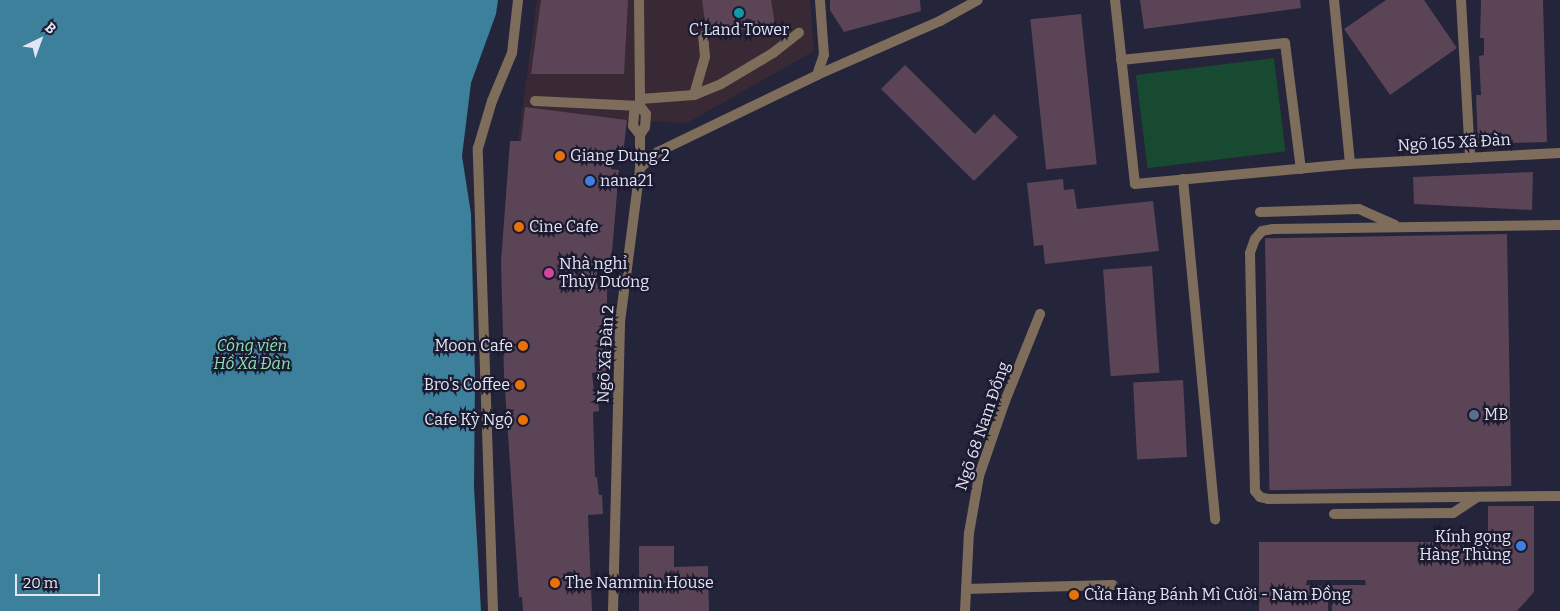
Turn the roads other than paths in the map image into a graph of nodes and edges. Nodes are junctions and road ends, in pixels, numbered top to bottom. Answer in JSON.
{"nodes":[{"id":1,"x":518,"y":0,"type":"edge"},
{"id":2,"x":639,"y":0,"type":"edge"},
{"id":3,"x":820,"y":0,"type":"edge"},
{"id":4,"x":978,"y":0,"type":"edge"},
{"id":5,"x":1115,"y":0,"type":"edge"},
{"id":6,"x":1334,"y":0,"type":"edge"},
{"id":7,"x":1462,"y":0,"type":"edge"},
{"id":8,"x":799,"y":33,"type":"dead end"},
{"id":9,"x":703,"y":36,"type":"dead end"},
{"id":10,"x":1121,"y":60,"type":"junction"},
{"id":11,"x":817,"y":75,"type":"junction"},
{"id":12,"x":694,"y":95,"type":"junction"},
{"id":13,"x":535,"y":101,"type":"dead end"},
{"id":14,"x":640,"y":102,"type":"junction"},
{"id":15,"x":1560,"y":153,"type":"edge"},
{"id":16,"x":1470,"y":158,"type":"junction"},
{"id":17,"x":1350,"y":164,"type":"junction"},
{"id":18,"x":640,"y":168,"type":"junction"},
{"id":19,"x":1301,"y":169,"type":"junction"},
{"id":20,"x":1183,"y":180,"type":"junction"},
{"id":21,"x":1260,"y":212,"type":"dead end"},
{"id":22,"x":1560,"y":225,"type":"edge"},
{"id":23,"x":1400,"y":227,"type":"junction"},
{"id":24,"x":1040,"y":314,"type":"dead end"},
{"id":25,"x":1560,"y":496,"type":"edge"},
{"id":26,"x":1478,"y":497,"type":"junction"},
{"id":27,"x":1334,"y":514,"type":"dead end"},
{"id":28,"x":1215,"y":519,"type":"dead end"},
{"id":29,"x":1113,"y":585,"type":"dead end"},
{"id":30,"x":966,"y":588,"type":"junction"},
{"id":31,"x":492,"y":611,"type":"edge"},
{"id":32,"x":614,"y":611,"type":"edge"},
{"id":33,"x":965,"y":611,"type":"edge"}],
"edges":[{"from":1,"to":31,"type":"street"},
{"from":2,"to":14,"type":"street"},
{"from":3,"to":11,"type":"street"},
{"from":4,"to":11,"type":"street"},
{"from":5,"to":10,"type":"street"},
{"from":6,"to":17,"type":"street"},
{"from":7,"to":16,"type":"street"},
{"from":8,"to":12,"type":"street"},
{"from":9,"to":12,"type":"street"},
{"from":10,"to":19,"type":"street"},
{"from":10,"to":20,"type":"street","name":"Ngõ 165 Xã Đàn"},
{"from":11,"to":18,"type":"street"},
{"from":12,"to":14,"type":"street"},
{"from":13,"to":14,"type":"street"},
{"from":14,"to":18,"type":"street","name":"Ngõ Xã Đàn 2"},
{"from":15,"to":16,"type":"street","name":"Ngõ 165 Xã Đàn"},
{"from":16,"to":17,"type":"street","name":"Ngõ 165 Xã Đàn"},
{"from":17,"to":19,"type":"street","name":"Ngõ 165 Xã Đàn"},
{"from":18,"to":32,"type":"street","name":"Ngõ Xã Đàn 2"},
{"from":19,"to":20,"type":"street","name":"Ngõ 165 Xã Đàn"},
{"from":20,"to":28,"type":"street"},
{"from":21,"to":23,"type":"street"},
{"from":22,"to":23,"type":"street"},
{"from":23,"to":26,"type":"street"},
{"from":24,"to":30,"type":"street","name":"Ngõ 68 Nam Đồng"},
{"from":25,"to":26,"type":"street"},
{"from":26,"to":27,"type":"street"},
{"from":29,"to":30,"type":"street"},
{"from":30,"to":33,"type":"street","name":"Ngõ 68 Nam Đồng"}]}
